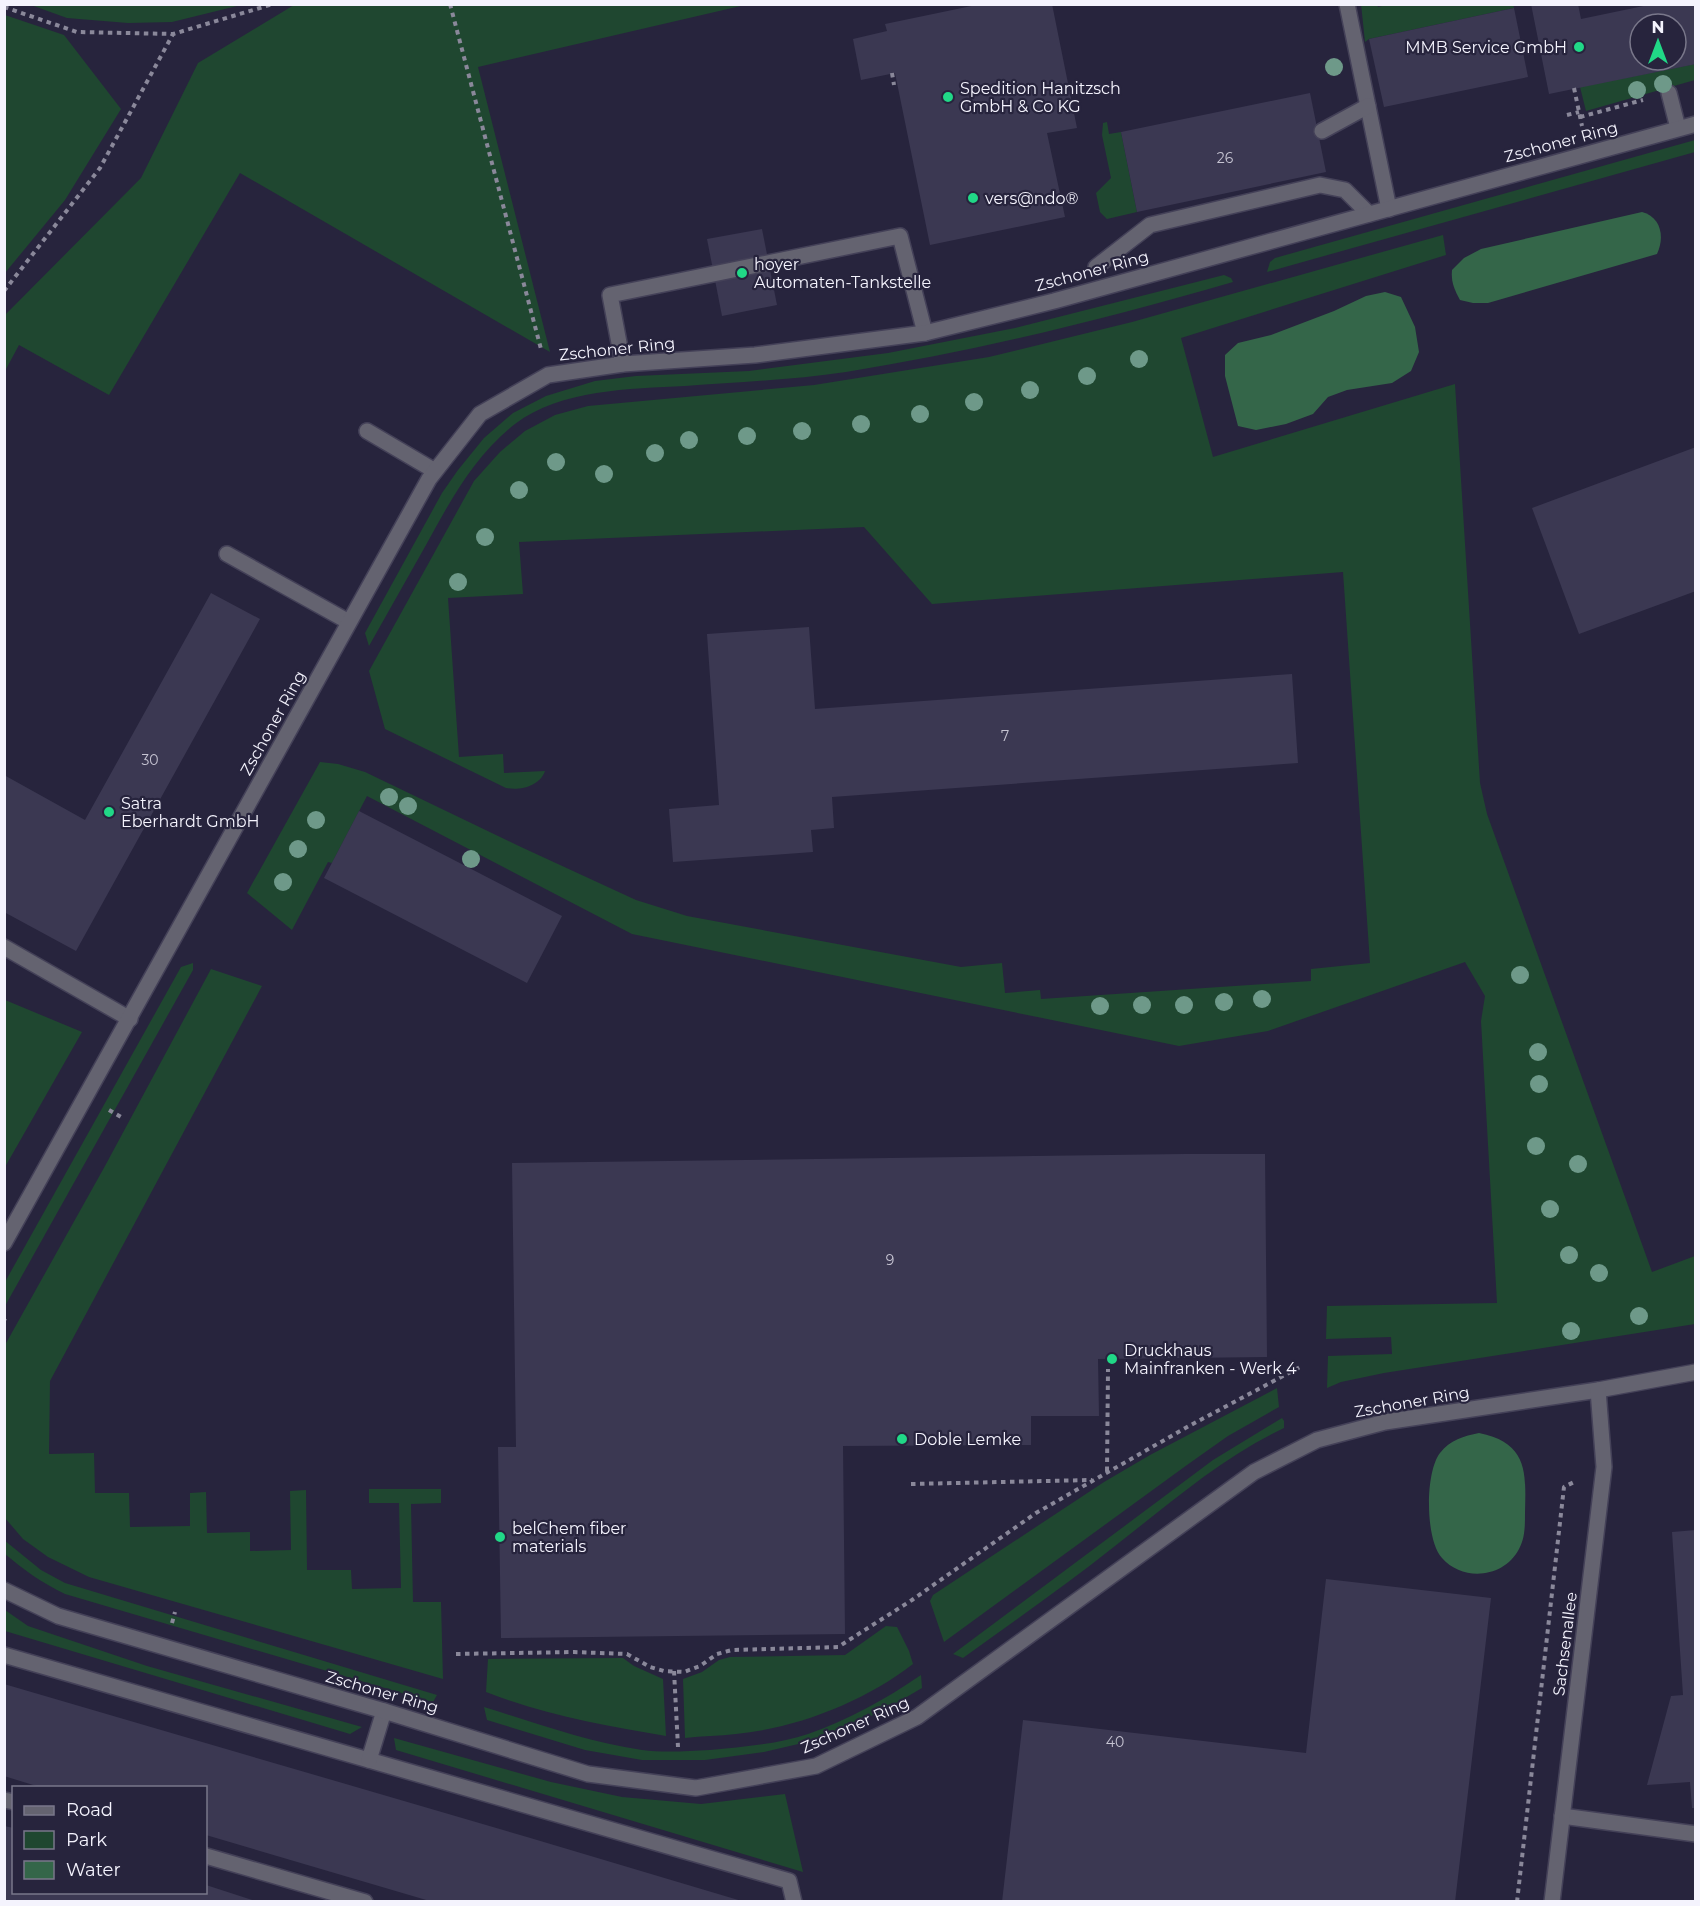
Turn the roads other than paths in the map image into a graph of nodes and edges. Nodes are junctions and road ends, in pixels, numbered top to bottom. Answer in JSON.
{"nodes":[{"id":1,"x":1347,"y":4,"type":"edge"},
{"id":2,"x":1669,"y":93,"type":"road end"},
{"id":3,"x":1368,"y":106,"type":"junction"},
{"id":4,"x":1695,"y":124,"type":"edge"},
{"id":5,"x":1678,"y":128,"type":"junction"},
{"id":6,"x":1322,"y":131,"type":"dead end"},
{"id":7,"x":1389,"y":209,"type":"junction"},
{"id":8,"x":1369,"y":214,"type":"junction"},
{"id":9,"x":1096,"y":267,"type":"dead end"},
{"id":10,"x":925,"y":333,"type":"junction"},
{"id":11,"x":623,"y":364,"type":"junction"},
{"id":12,"x":367,"y":431,"type":"dead end"},
{"id":13,"x":435,"y":471,"type":"junction"},
{"id":14,"x":226,"y":554,"type":"dead end"},
{"id":15,"x":349,"y":622,"type":"junction"},
{"id":16,"x":4,"y":947,"type":"edge"},
{"id":17,"x":130,"y":1019,"type":"junction"},
{"id":18,"x":4,"y":1243,"type":"edge"},
{"id":19,"x":1695,"y":1372,"type":"edge"},
{"id":20,"x":1598,"y":1390,"type":"junction"},
{"id":21,"x":4,"y":1590,"type":"edge"},
{"id":22,"x":4,"y":1655,"type":"edge"},
{"id":23,"x":384,"y":1711,"type":"junction"},
{"id":24,"x":369,"y":1760,"type":"junction"},
{"id":25,"x":1562,"y":1816,"type":"junction"},
{"id":26,"x":1695,"y":1834,"type":"edge"},
{"id":27,"x":207,"y":1857,"type":"edge"},
{"id":28,"x":365,"y":1902,"type":"edge"},
{"id":29,"x":794,"y":1902,"type":"edge"},
{"id":30,"x":1552,"y":1902,"type":"edge"}],
"edges":[{"from":1,"to":3,"type":"street"},
{"from":2,"to":5,"type":"street"},
{"from":3,"to":6,"type":"street"},
{"from":3,"to":7,"type":"street"},
{"from":4,"to":5,"type":"street","name":"Zschoner Ring"},
{"from":5,"to":7,"type":"street","name":"Zschoner Ring"},
{"from":7,"to":8,"type":"street","name":"Zschoner Ring"},
{"from":8,"to":9,"type":"street"},
{"from":8,"to":10,"type":"street","name":"Zschoner Ring"},
{"from":10,"to":11,"type":"street","name":"Zschoner Ring"},
{"from":10,"to":11,"type":"street"},
{"from":11,"to":13,"type":"street","name":"Zschoner Ring"},
{"from":12,"to":13,"type":"street"},
{"from":13,"to":15,"type":"street","name":"Zschoner Ring"},
{"from":14,"to":15,"type":"street"},
{"from":15,"to":17,"type":"street","name":"Zschoner Ring"},
{"from":16,"to":17,"type":"street"},
{"from":17,"to":18,"type":"street","name":"Zschoner Ring"},
{"from":19,"to":20,"type":"street","name":"Zschoner Ring"},
{"from":20,"to":23,"type":"street","name":"Zschoner Ring"},
{"from":20,"to":25,"type":"street","name":"Sachsenallee"},
{"from":21,"to":23,"type":"street","name":"Zschoner Ring"},
{"from":22,"to":24,"type":"street"},
{"from":23,"to":24,"type":"street"},
{"from":24,"to":29,"type":"street"},
{"from":25,"to":26,"type":"street"},
{"from":25,"to":30,"type":"street","name":"Sachsenallee"},
{"from":27,"to":28,"type":"street"}]}
